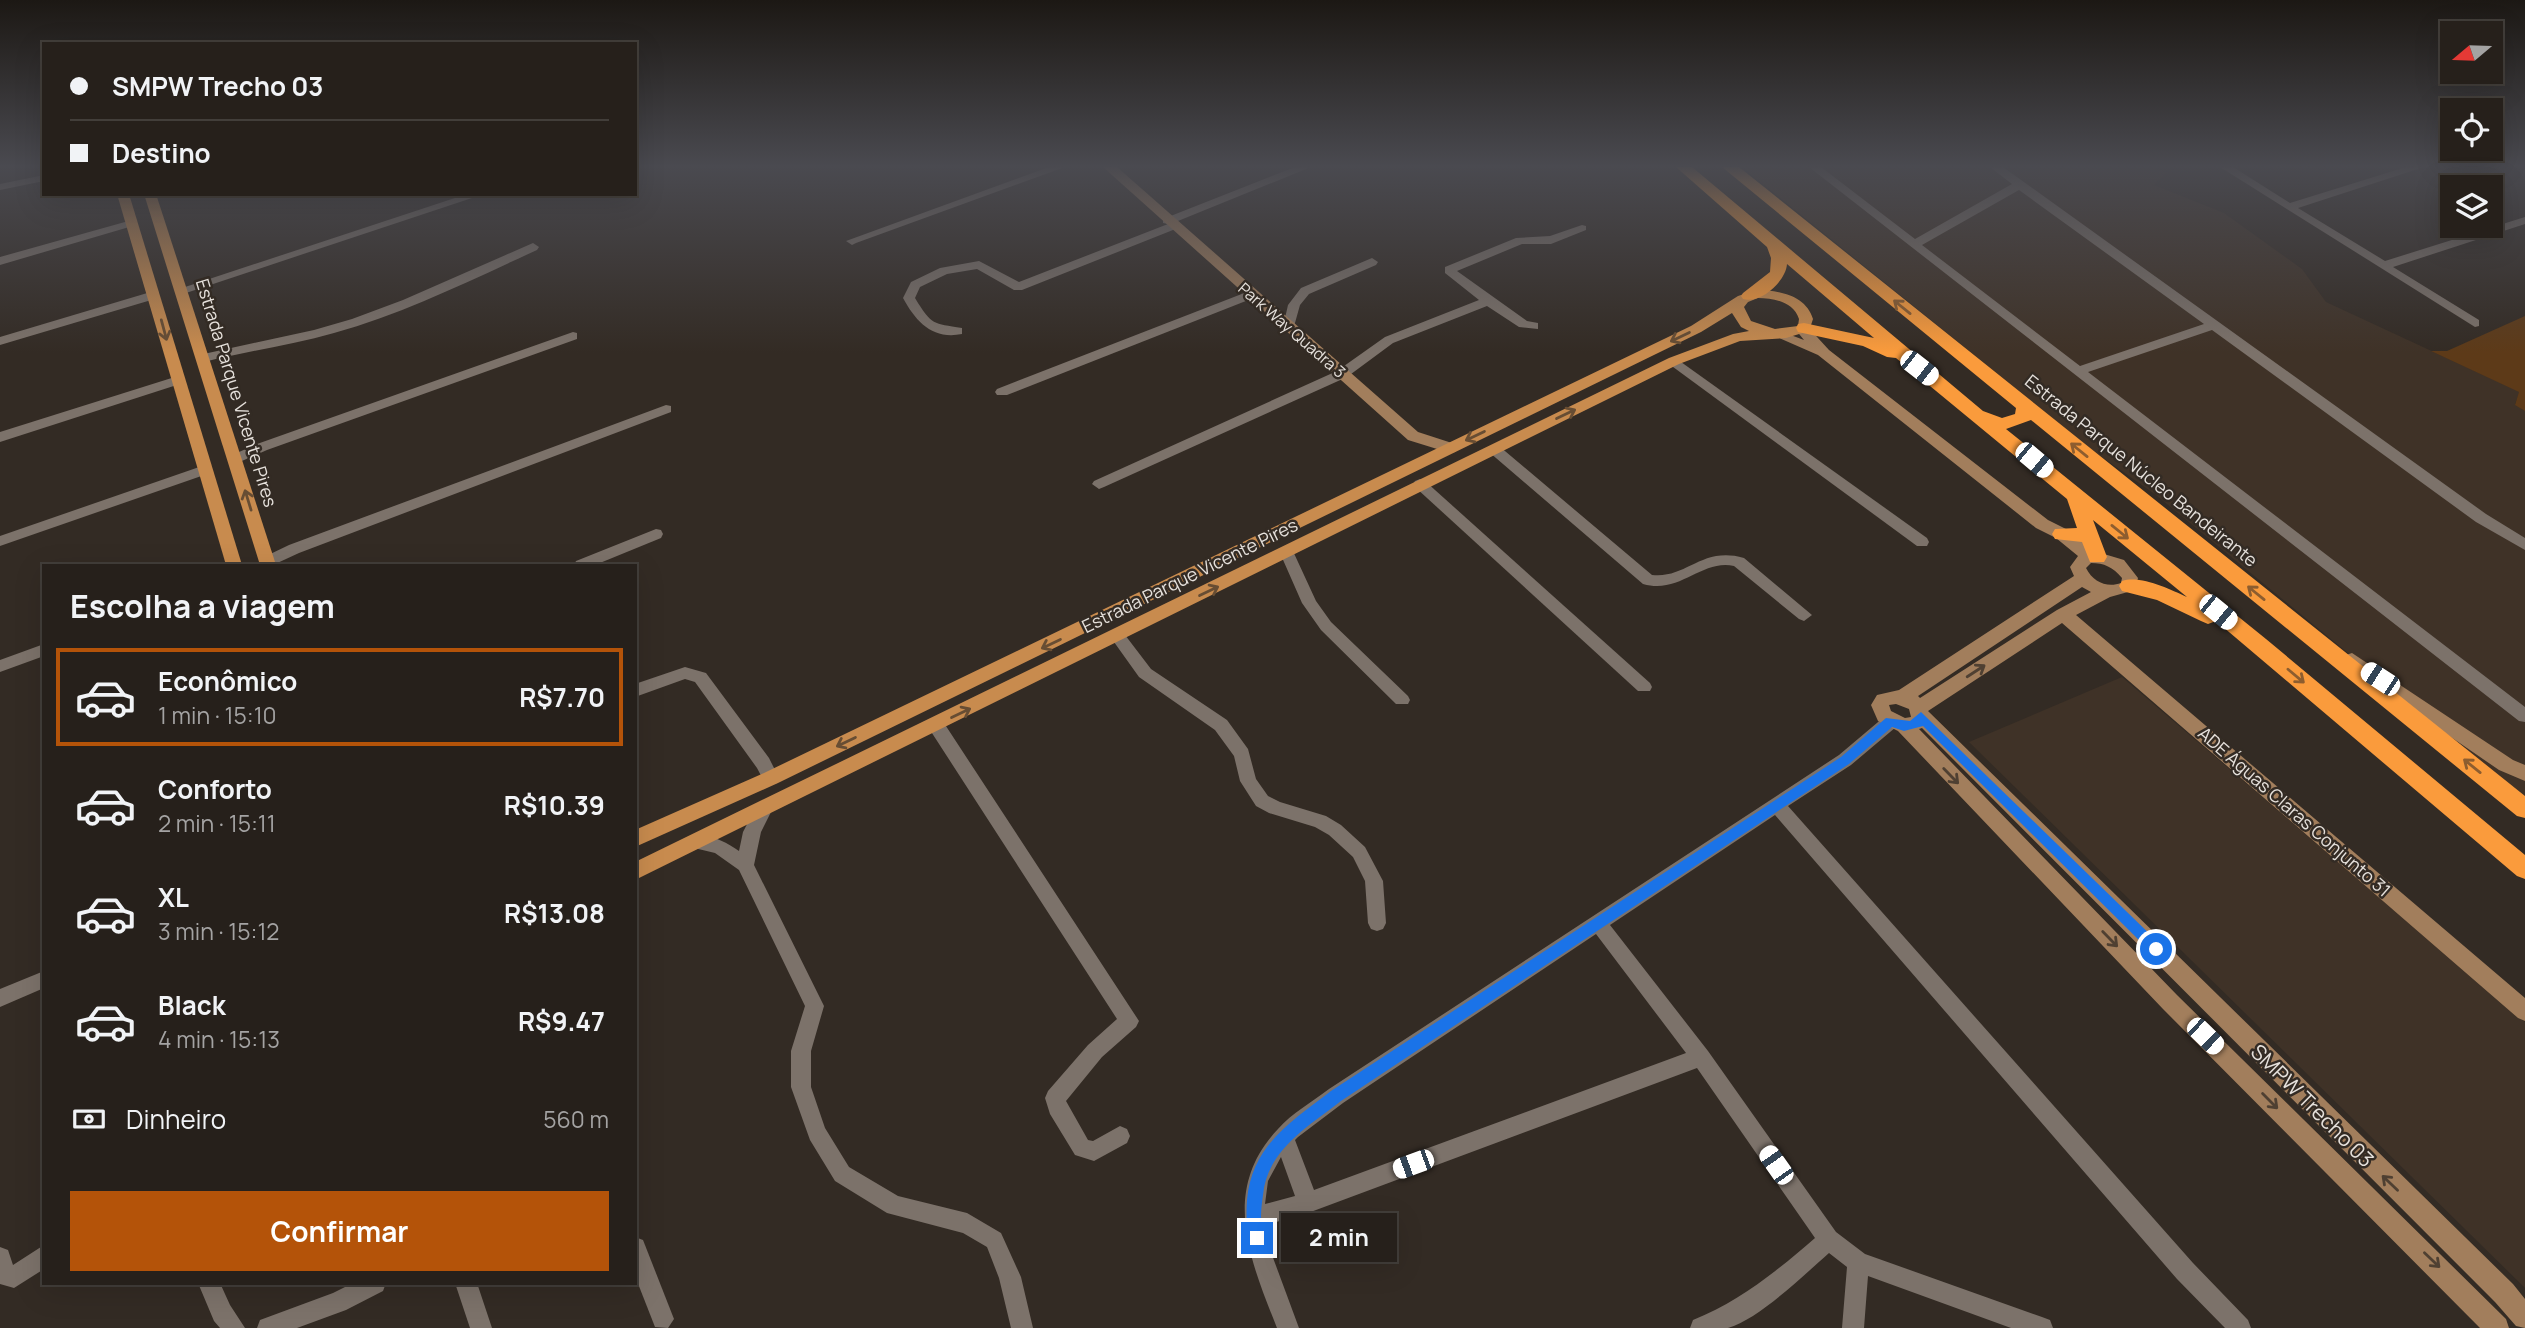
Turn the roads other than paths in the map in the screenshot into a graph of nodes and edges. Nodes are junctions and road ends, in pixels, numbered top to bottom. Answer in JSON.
{"nodes":[{"id":1,"x":111,"y":229,"type":"edge"},
{"id":2,"x":134,"y":229,"type":"edge"},
{"id":3,"x":162,"y":229,"type":"edge"},
{"id":4,"x":371,"y":229,"type":"edge"},
{"id":5,"x":886,"y":229,"type":"edge"},
{"id":6,"x":1157,"y":229,"type":"edge"},
{"id":7,"x":1178,"y":229,"type":"edge"},
{"id":8,"x":1579,"y":229,"type":"edge"},
{"id":9,"x":1757,"y":229,"type":"edge"},
{"id":10,"x":1806,"y":229,"type":"edge"},
{"id":11,"x":1895,"y":229,"type":"edge"},
{"id":12,"x":1941,"y":229,"type":"edge"},
{"id":13,"x":2080,"y":229,"type":"edge"},
{"id":14,"x":2324,"y":229,"type":"edge"},
{"id":15,"x":2497,"y":229,"type":"edge"},
{"id":16,"x":852,"y":241,"type":"dead end"},
{"id":17,"x":1773,"y":242,"type":"junction"},
{"id":18,"x":1915,"y":244,"type":"junction"},
{"id":19,"x":533,"y":247,"type":"dead end"},
{"id":20,"x":0,"y":261,"type":"edge"},
{"id":21,"x":1373,"y":262,"type":"dead end"},
{"id":22,"x":2382,"y":266,"type":"junction"},
{"id":23,"x":182,"y":290,"type":"junction"},
{"id":24,"x":1252,"y":294,"type":"junction"},
{"id":25,"x":155,"y":295,"type":"junction"},
{"id":26,"x":1744,"y":299,"type":"junction"},
{"id":27,"x":1488,"y":301,"type":"junction"},
{"id":28,"x":2475,"y":323,"type":"dead end"},
{"id":29,"x":2213,"y":324,"type":"junction"},
{"id":30,"x":1534,"y":326,"type":"dead end"},
{"id":31,"x":1289,"y":327,"type":"junction"},
{"id":32,"x":1803,"y":328,"type":"junction"},
{"id":33,"x":958,"y":331,"type":"dead end"},
{"id":34,"x":1773,"y":333,"type":"junction"},
{"id":35,"x":573,"y":336,"type":"dead end"},
{"id":36,"x":0,"y":341,"type":"edge"},
{"id":37,"x":1824,"y":354,"type":"junction"},
{"id":38,"x":204,"y":358,"type":"junction"},
{"id":39,"x":1674,"y":361,"type":"junction"},
{"id":40,"x":1919,"y":368,"type":"junction"},
{"id":41,"x":2078,"y":371,"type":"junction"},
{"id":42,"x":1342,"y":374,"type":"junction"},
{"id":43,"x":178,"y":380,"type":"junction"},
{"id":44,"x":1002,"y":392,"type":"dead end"},
{"id":45,"x":2025,"y":406,"type":"junction"},
{"id":46,"x":666,"y":410,"type":"dead end"},
{"id":47,"x":1973,"y":410,"type":"junction"},
{"id":48,"x":1413,"y":436,"type":"junction"},
{"id":49,"x":0,"y":437,"type":"edge"},
{"id":50,"x":1450,"y":448,"type":"junction"},
{"id":51,"x":1494,"y":449,"type":"junction"},
{"id":52,"x":235,"y":459,"type":"junction"},
{"id":53,"x":1419,"y":466,"type":"junction"},
{"id":54,"x":205,"y":470,"type":"junction"},
{"id":55,"x":1099,"y":484,"type":"dead end"},
{"id":56,"x":1420,"y":484,"type":"junction"},
{"id":57,"x":2074,"y":494,"type":"junction"},
{"id":58,"x":2042,"y":524,"type":"junction"},
{"id":59,"x":2089,"y":529,"type":"junction"},
{"id":60,"x":656,"y":534,"type":"dead end"},
{"id":61,"x":2062,"y":534,"type":"junction"},
{"id":62,"x":0,"y":541,"type":"edge"},
{"id":63,"x":1922,"y":542,"type":"dead end"},
{"id":64,"x":2525,"y":545,"type":"edge"},
{"id":65,"x":1287,"y":553,"type":"junction"},
{"id":66,"x":2088,"y":563,"type":"junction"},
{"id":67,"x":234,"y":564,"type":"edge"},
{"id":68,"x":267,"y":564,"type":"edge"},
{"id":69,"x":583,"y":564,"type":"edge"},
{"id":70,"x":2118,"y":589,"type":"junction"},
{"id":71,"x":1152,"y":595,"type":"junction"},
{"id":72,"x":1169,"y":611,"type":"junction"},
{"id":73,"x":2063,"y":614,"type":"junction"},
{"id":74,"x":1804,"y":615,"type":"dead end"},
{"id":75,"x":2285,"y":616,"type":"junction"},
{"id":76,"x":1117,"y":635,"type":"junction"},
{"id":77,"x":2259,"y":645,"type":"junction"},
{"id":78,"x":42,"y":651,"type":"edge"},
{"id":79,"x":0,"y":666,"type":"edge"},
{"id":80,"x":1644,"y":687,"type":"dead end"},
{"id":81,"x":637,"y":690,"type":"edge"},
{"id":82,"x":1903,"y":697,"type":"junction"},
{"id":83,"x":1402,"y":700,"type":"dead end"},
{"id":84,"x":2525,"y":716,"type":"edge"},
{"id":85,"x":1908,"y":718,"type":"junction"},
{"id":86,"x":936,"y":725,"type":"junction"},
{"id":87,"x":2525,"y":773,"type":"edge"},
{"id":88,"x":771,"y":778,"type":"junction"},
{"id":89,"x":2008,"y":801,"type":"junction"},
{"id":90,"x":1776,"y":804,"type":"junction"},
{"id":91,"x":2525,"y":809,"type":"edge"},
{"id":92,"x":763,"y":810,"type":"junction"},
{"id":93,"x":1985,"y":811,"type":"junction"},
{"id":94,"x":637,"y":838,"type":"edge"},
{"id":95,"x":696,"y":842,"type":"junction"},
{"id":96,"x":746,"y":865,"type":"junction"},
{"id":97,"x":2525,"y":869,"type":"edge"},
{"id":98,"x":637,"y":871,"type":"edge"},
{"id":99,"x":1377,"y":923,"type":"dead end"},
{"id":100,"x":1599,"y":924,"type":"junction"},
{"id":101,"x":42,"y":980,"type":"edge"},
{"id":102,"x":2193,"y":986,"type":"junction"},
{"id":103,"x":0,"y":998,"type":"edge"},
{"id":104,"x":2170,"y":1002,"type":"junction"},
{"id":105,"x":2525,"y":1011,"type":"edge"},
{"id":106,"x":1701,"y":1057,"type":"junction"},
{"id":107,"x":1120,"y":1136,"type":"dead end"},
{"id":108,"x":1284,"y":1136,"type":"junction"},
{"id":109,"x":2343,"y":1136,"type":"junction"},
{"id":110,"x":2318,"y":1149,"type":"junction"},
{"id":111,"x":1308,"y":1203,"type":"junction"},
{"id":112,"x":1253,"y":1218,"type":"junction"},
{"id":113,"x":1829,"y":1239,"type":"junction"},
{"id":114,"x":637,"y":1253,"type":"edge"},
{"id":115,"x":42,"y":1257,"type":"edge"},
{"id":116,"x":0,"y":1258,"type":"edge"},
{"id":117,"x":1858,"y":1262,"type":"junction"},
{"id":118,"x":210,"y":1285,"type":"edge"},
{"id":119,"x":371,"y":1285,"type":"edge"},
{"id":120,"x":467,"y":1285,"type":"edge"},
{"id":121,"x":2525,"y":1317,"type":"edge"},
{"id":122,"x":663,"y":1319,"type":"dead end"},
{"id":123,"x":234,"y":1328,"type":"edge"},
{"id":124,"x":268,"y":1328,"type":"edge"},
{"id":125,"x":481,"y":1328,"type":"edge"},
{"id":126,"x":1022,"y":1328,"type":"edge"},
{"id":127,"x":1288,"y":1328,"type":"edge"},
{"id":128,"x":1701,"y":1328,"type":"edge"},
{"id":129,"x":1853,"y":1328,"type":"edge"},
{"id":130,"x":2042,"y":1328,"type":"edge"},
{"id":131,"x":2240,"y":1328,"type":"edge"},
{"id":132,"x":2497,"y":1328,"type":"edge"}],
"edges":[{"from":1,"to":20,"type":"street"},
{"from":2,"to":25,"type":"main road"},
{"from":3,"to":23,"type":"main road","name":"Estrada Parque Vicente Pires"},
{"from":4,"to":23,"type":"street"},
{"from":5,"to":16,"type":"street"},
{"from":6,"to":33,"type":"street"},
{"from":7,"to":24,"type":"street","name":"Park Way Quadra 3"},
{"from":8,"to":27,"type":"street"},
{"from":9,"to":17,"type":"highway"},
{"from":45,"to":10,"type":"highway","name":"Estrada Parque Núcleo Bandeirante","one_way":true},
{"from":11,"to":18,"type":"street"},
{"from":12,"to":18,"type":"street"},
{"from":13,"to":29,"type":"street"},
{"from":14,"to":22,"type":"street"},
{"from":15,"to":22,"type":"street"},
{"from":17,"to":26,"type":"highway"},
{"from":17,"to":40,"type":"highway"},
{"from":18,"to":41,"type":"street"},
{"from":19,"to":38,"type":"street"},
{"from":21,"to":31,"type":"street"},
{"from":22,"to":28,"type":"street"},
{"from":23,"to":38,"type":"main road","name":"Estrada Parque Vicente Pires"},
{"from":24,"to":31,"type":"street","name":"Park Way Quadra 3"},
{"from":24,"to":44,"type":"street"},
{"from":25,"to":36,"type":"street"},
{"from":25,"to":43,"type":"main road","one_way":true},
{"from":26,"to":32,"type":"main road"},
{"from":26,"to":34,"type":"main road"},
{"from":26,"to":50,"type":"main road","name":"Estrada Parque Vicente Pires","one_way":true},
{"from":27,"to":30,"type":"street"},
{"from":27,"to":42,"type":"street"},
{"from":29,"to":41,"type":"street"},
{"from":29,"to":64,"type":"street"},
{"from":31,"to":42,"type":"street","name":"Park Way Quadra 3"},
{"from":32,"to":34,"type":"main road","name":"Estrada Parque Vicente Pires"},
{"from":32,"to":37,"type":"street"},
{"from":32,"to":40,"type":"highway"},
{"from":34,"to":37,"type":"street"},
{"from":34,"to":39,"type":"main road","name":"Estrada Parque Vicente Pires"},
{"from":35,"to":52,"type":"street"},
{"from":37,"to":58,"type":"street"},
{"from":38,"to":52,"type":"main road","name":"Estrada Parque Vicente Pires"},
{"from":51,"to":39,"type":"main road","name":"Estrada Parque Vicente Pires","one_way":true},
{"from":39,"to":63,"type":"street"},
{"from":40,"to":47,"type":"highway"},
{"from":41,"to":84,"type":"street"},
{"from":42,"to":48,"type":"street","name":"Park Way Quadra 3"},
{"from":42,"to":55,"type":"street"},
{"from":43,"to":49,"type":"street"},
{"from":43,"to":54,"type":"main road"},
{"from":45,"to":47,"type":"highway"},
{"from":75,"to":45,"type":"highway","name":"Estrada Parque Núcleo Bandeirante","one_way":true},
{"from":46,"to":68,"type":"street"},
{"from":47,"to":57,"type":"highway"},
{"from":48,"to":50,"type":"street","name":"Park Way Quadra 3"},
{"from":48,"to":53,"type":"street"},
{"from":50,"to":53,"type":"main road","name":"Estrada Parque Vicente Pires"},
{"from":51,"to":56,"type":"main road","name":"Estrada Parque Vicente Pires"},
{"from":51,"to":74,"type":"street"},
{"from":68,"to":52,"type":"main road","name":"Estrada Parque Vicente Pires","one_way":true},
{"from":53,"to":71,"type":"main road","name":"Estrada Parque Vicente Pires"},
{"from":54,"to":62,"type":"street"},
{"from":54,"to":67,"type":"main road"},
{"from":56,"to":65,"type":"main road","name":"Estrada Parque Vicente Pires"},
{"from":56,"to":80,"type":"street"},
{"from":57,"to":59,"type":"highway"},
{"from":57,"to":77,"type":"highway","one_way":true},
{"from":58,"to":61,"type":"street"},
{"from":58,"to":66,"type":"street"},
{"from":59,"to":61,"type":"highway"},
{"from":59,"to":66,"type":"highway"},
{"from":60,"to":69,"type":"street"},
{"from":61,"to":66,"type":"street"},
{"from":72,"to":65,"type":"main road","name":"Estrada Parque Vicente Pires","one_way":true},
{"from":65,"to":83,"type":"street"},
{"from":66,"to":70,"type":"street"},
{"from":66,"to":70,"type":"street"},
{"from":66,"to":82,"type":"street"},
{"from":70,"to":73,"type":"street"},
{"from":70,"to":77,"type":"highway"},
{"from":71,"to":72,"type":"main road"},
{"from":71,"to":88,"type":"main road","name":"Estrada Parque Vicente Pires","one_way":true},
{"from":72,"to":76,"type":"main road","name":"Estrada Parque Vicente Pires"},
{"from":85,"to":73,"type":"street","one_way":true},
{"from":73,"to":105,"type":"street","name":"ADE Águas Claras Conjunto 31"},
{"from":75,"to":87,"type":"street"},
{"from":91,"to":75,"type":"highway","name":"Estrada Parque Núcleo Bandeirante","one_way":true},
{"from":86,"to":76,"type":"main road","name":"Estrada Parque Vicente Pires","one_way":true},
{"from":76,"to":99,"type":"street"},
{"from":77,"to":97,"type":"highway","one_way":true},
{"from":78,"to":79,"type":"street"},
{"from":81,"to":88,"type":"street"},
{"from":82,"to":85,"type":"street"},
{"from":82,"to":85,"type":"street"},
{"from":85,"to":89,"type":"street","name":"SMPW Trecho 03"},
{"from":85,"to":90,"type":"street"},
{"from":85,"to":93,"type":"street","one_way":true},
{"from":86,"to":92,"type":"main road","name":"Estrada Parque Vicente Pires"},
{"from":86,"to":107,"type":"street"},
{"from":88,"to":94,"type":"main road","name":"Estrada Parque Vicente Pires"},
{"from":89,"to":93,"type":"street"},
{"from":89,"to":102,"type":"street","name":"SMPW Trecho 03"},
{"from":90,"to":100,"type":"street"},
{"from":90,"to":131,"type":"street"},
{"from":92,"to":95,"type":"main road","name":"Estrada Parque Vicente Pires"},
{"from":92,"to":96,"type":"street"},
{"from":93,"to":104,"type":"street","one_way":true},
{"from":95,"to":96,"type":"street"},
{"from":95,"to":98,"type":"main road","name":"Estrada Parque Vicente Pires"},
{"from":96,"to":126,"type":"street"},
{"from":100,"to":106,"type":"street"},
{"from":100,"to":108,"type":"street"},
{"from":101,"to":103,"type":"street"},
{"from":102,"to":104,"type":"street"},
{"from":102,"to":109,"type":"street","name":"SMPW Trecho 03"},
{"from":104,"to":110,"type":"street","one_way":true},
{"from":106,"to":111,"type":"street"},
{"from":106,"to":113,"type":"street"},
{"from":108,"to":111,"type":"street"},
{"from":108,"to":112,"type":"street"},
{"from":109,"to":110,"type":"street"},
{"from":121,"to":109,"type":"street","name":"SMPW Trecho 03","one_way":true},
{"from":110,"to":132,"type":"street","one_way":true},
{"from":111,"to":112,"type":"street"},
{"from":112,"to":127,"type":"street"},
{"from":113,"to":117,"type":"street"},
{"from":113,"to":128,"type":"street"},
{"from":114,"to":122,"type":"street"},
{"from":115,"to":116,"type":"street"},
{"from":117,"to":129,"type":"street"},
{"from":117,"to":130,"type":"street"},
{"from":118,"to":123,"type":"street"},
{"from":119,"to":124,"type":"street"},
{"from":120,"to":125,"type":"street"}]}
